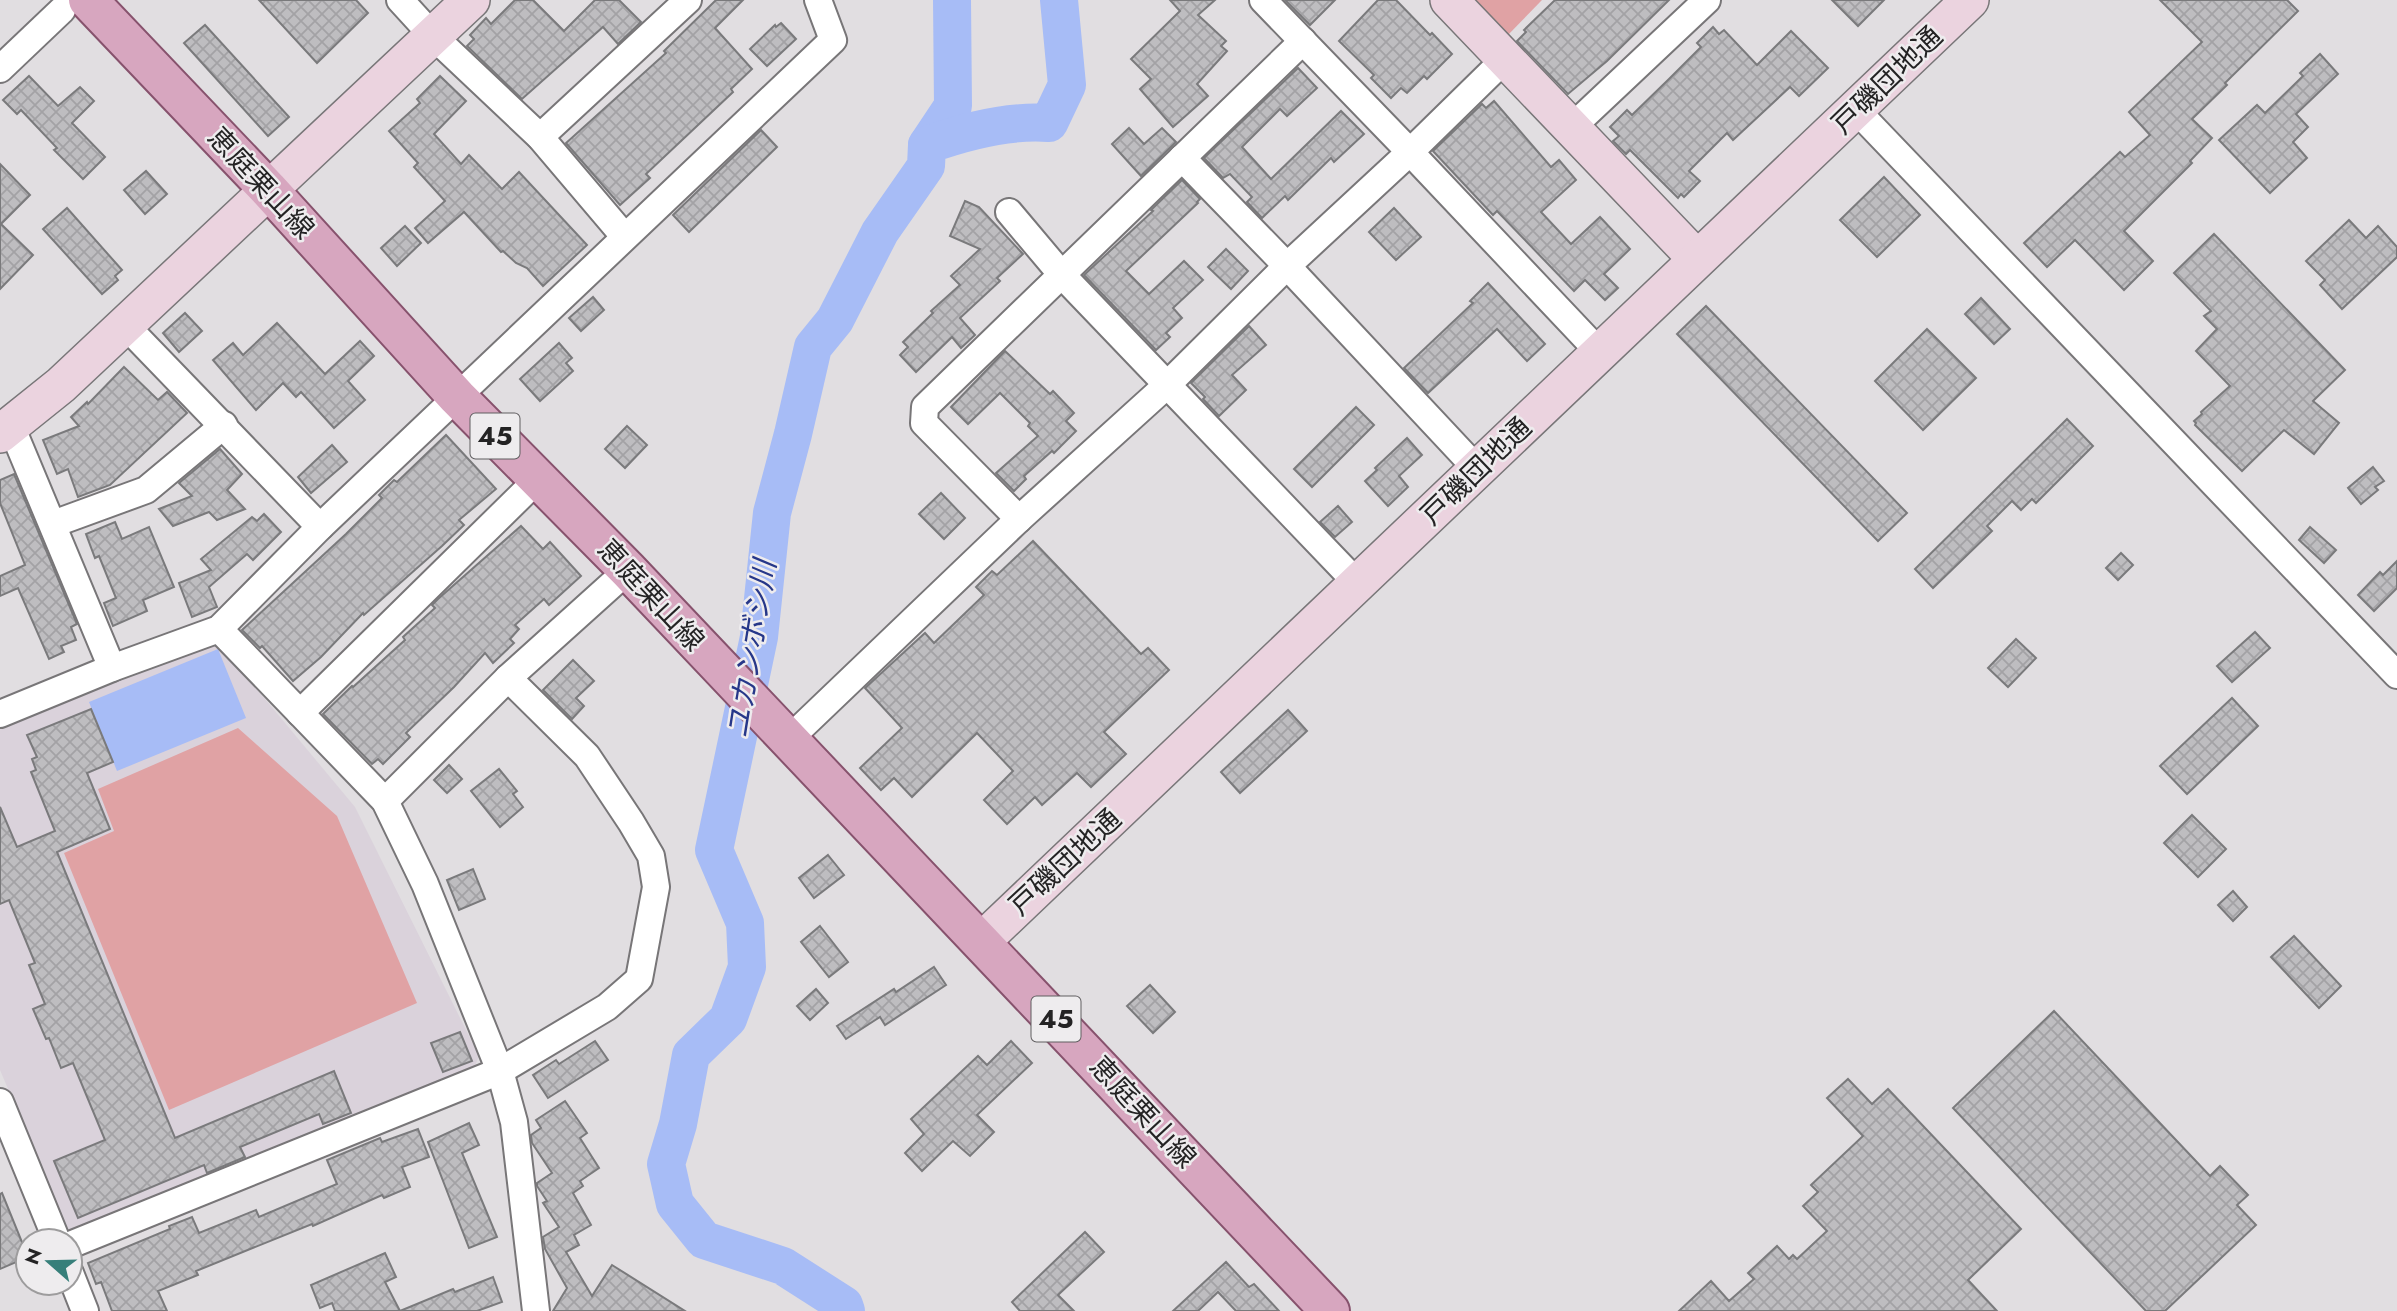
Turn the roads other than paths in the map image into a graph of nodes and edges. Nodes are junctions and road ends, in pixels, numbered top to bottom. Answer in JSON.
{"nodes":[{"id":1,"x":400,"y":0,"type":"edge"},
{"id":2,"x":471,"y":0,"type":"edge"},
{"id":3,"x":688,"y":0,"type":"edge"},
{"id":4,"x":818,"y":0,"type":"edge"},
{"id":5,"x":1263,"y":0,"type":"edge"},
{"id":6,"x":1449,"y":0,"type":"edge"},
{"id":7,"x":1707,"y":0,"type":"edge"},
{"id":8,"x":1970,"y":0,"type":"edge"},
{"id":9,"x":75,"y":5,"type":"edge"},
{"id":10,"x":432,"y":35,"type":"junction"},
{"id":11,"x":1303,"y":41,"type":"junction"},
{"id":12,"x":1505,"y":59,"type":"junction"},
{"id":13,"x":0,"y":69,"type":"edge"},
{"id":14,"x":1856,"y":110,"type":"junction"},
{"id":15,"x":1570,"y":129,"type":"junction"},
{"id":16,"x":540,"y":137,"type":"junction"},
{"id":17,"x":1410,"y":152,"type":"junction"},
{"id":18,"x":1182,"y":158,"type":"junction"},
{"id":19,"x":268,"y":189,"type":"junction"},
{"id":20,"x":1009,"y":212,"type":"dead end"},
{"id":21,"x":624,"y":236,"type":"junction"},
{"id":22,"x":1697,"y":258,"type":"junction"},
{"id":23,"x":1287,"y":266,"type":"junction"},
{"id":24,"x":1062,"y":275,"type":"junction"},
{"id":25,"x":125,"y":324,"type":"junction"},
{"id":26,"x":1600,"y":353,"type":"junction"},
{"id":27,"x":1167,"y":385,"type":"junction"},
{"id":28,"x":457,"y":397,"type":"junction"},
{"id":29,"x":223,"y":425,"type":"junction"},
{"id":30,"x":6,"y":430,"type":"edge"},
{"id":31,"x":1477,"y":469,"type":"junction"},
{"id":32,"x":538,"y":479,"type":"junction"},
{"id":33,"x":1018,"y":519,"type":"junction"},
{"id":34,"x":53,"y":524,"type":"junction"},
{"id":35,"x":320,"y":527,"type":"junction"},
{"id":36,"x":628,"y":570,"type":"junction"},
{"id":37,"x":1358,"y":584,"type":"junction"},
{"id":38,"x":219,"y":629,"type":"junction"},
{"id":39,"x":111,"y":668,"type":"junction"},
{"id":40,"x":2397,"y":675,"type":"edge"},
{"id":41,"x":508,"y":678,"type":"junction"},
{"id":42,"x":300,"y":713,"type":"junction"},
{"id":43,"x":0,"y":714,"type":"edge"},
{"id":44,"x":783,"y":735,"type":"junction"},
{"id":45,"x":385,"y":801,"type":"junction"},
{"id":46,"x":982,"y":941,"type":"junction"},
{"id":47,"x":500,"y":1072,"type":"junction"},
{"id":48,"x":0,"y":1102,"type":"edge"},
{"id":49,"x":9,"y":1146,"type":"edge"},
{"id":50,"x":50,"y":1227,"type":"edge"},
{"id":51,"x":84,"y":1239,"type":"edge"},
{"id":52,"x":536,"y":1311,"type":"edge"},
{"id":53,"x":1331,"y":1311,"type":"edge"}],
"edges":[{"from":1,"to":10,"type":"street"},
{"from":2,"to":10,"type":"street"},
{"from":3,"to":16,"type":"street"},
{"from":4,"to":21,"type":"street"},
{"from":5,"to":11,"type":"street"},
{"from":6,"to":12,"type":"street"},
{"from":7,"to":15,"type":"street"},
{"from":8,"to":14,"type":"street","name":"戸磯団地通"},
{"from":9,"to":13,"type":"street"},
{"from":9,"to":19,"type":"main road","name":"恵庭栗山線","number":"45"},
{"from":10,"to":16,"type":"street"},
{"from":10,"to":19,"type":"street"},
{"from":11,"to":17,"type":"street"},
{"from":11,"to":18,"type":"street"},
{"from":12,"to":15,"type":"street"},
{"from":12,"to":17,"type":"street"},
{"from":14,"to":22,"type":"street","name":"戸磯団地通"},
{"from":14,"to":40,"type":"street"},
{"from":15,"to":22,"type":"street"},
{"from":16,"to":21,"type":"street"},
{"from":17,"to":23,"type":"street"},
{"from":17,"to":26,"type":"street"},
{"from":18,"to":23,"type":"street"},
{"from":18,"to":24,"type":"street"},
{"from":19,"to":25,"type":"street"},
{"from":19,"to":28,"type":"main road","name":"恵庭栗山線","number":"45"},
{"from":20,"to":24,"type":"street"},
{"from":21,"to":28,"type":"street"},
{"from":22,"to":26,"type":"street","name":"戸磯団地通"},
{"from":23,"to":27,"type":"street"},
{"from":23,"to":31,"type":"street"},
{"from":24,"to":27,"type":"street"},
{"from":24,"to":33,"type":"street"},
{"from":25,"to":29,"type":"street"},
{"from":25,"to":30,"type":"street"},
{"from":26,"to":31,"type":"street","name":"戸磯団地通"},
{"from":27,"to":33,"type":"street"},
{"from":27,"to":37,"type":"street"},
{"from":28,"to":32,"type":"main road","name":"恵庭栗山線","number":"45"},
{"from":28,"to":35,"type":"street"},
{"from":29,"to":34,"type":"street"},
{"from":29,"to":35,"type":"street"},
{"from":30,"to":34,"type":"street"},
{"from":31,"to":37,"type":"street","name":"戸磯団地通"},
{"from":32,"to":36,"type":"main road","name":"恵庭栗山線","number":"45"},
{"from":32,"to":42,"type":"street"},
{"from":33,"to":44,"type":"street"},
{"from":34,"to":39,"type":"street"},
{"from":35,"to":38,"type":"street"},
{"from":36,"to":41,"type":"street"},
{"from":36,"to":44,"type":"main road","name":"恵庭栗山線","number":"45"},
{"from":37,"to":46,"type":"street","name":"戸磯団地通"},
{"from":38,"to":39,"type":"street"},
{"from":38,"to":42,"type":"street"},
{"from":39,"to":43,"type":"street"},
{"from":41,"to":45,"type":"street"},
{"from":41,"to":47,"type":"street"},
{"from":42,"to":45,"type":"street"},
{"from":44,"to":46,"type":"main road","name":"恵庭栗山線","number":"45"},
{"from":45,"to":47,"type":"street"},
{"from":46,"to":53,"type":"main road","name":"恵庭栗山線","number":"45"},
{"from":47,"to":51,"type":"street"},
{"from":47,"to":52,"type":"street"},
{"from":48,"to":49,"type":"street"},
{"from":49,"to":50,"type":"street"}]}
